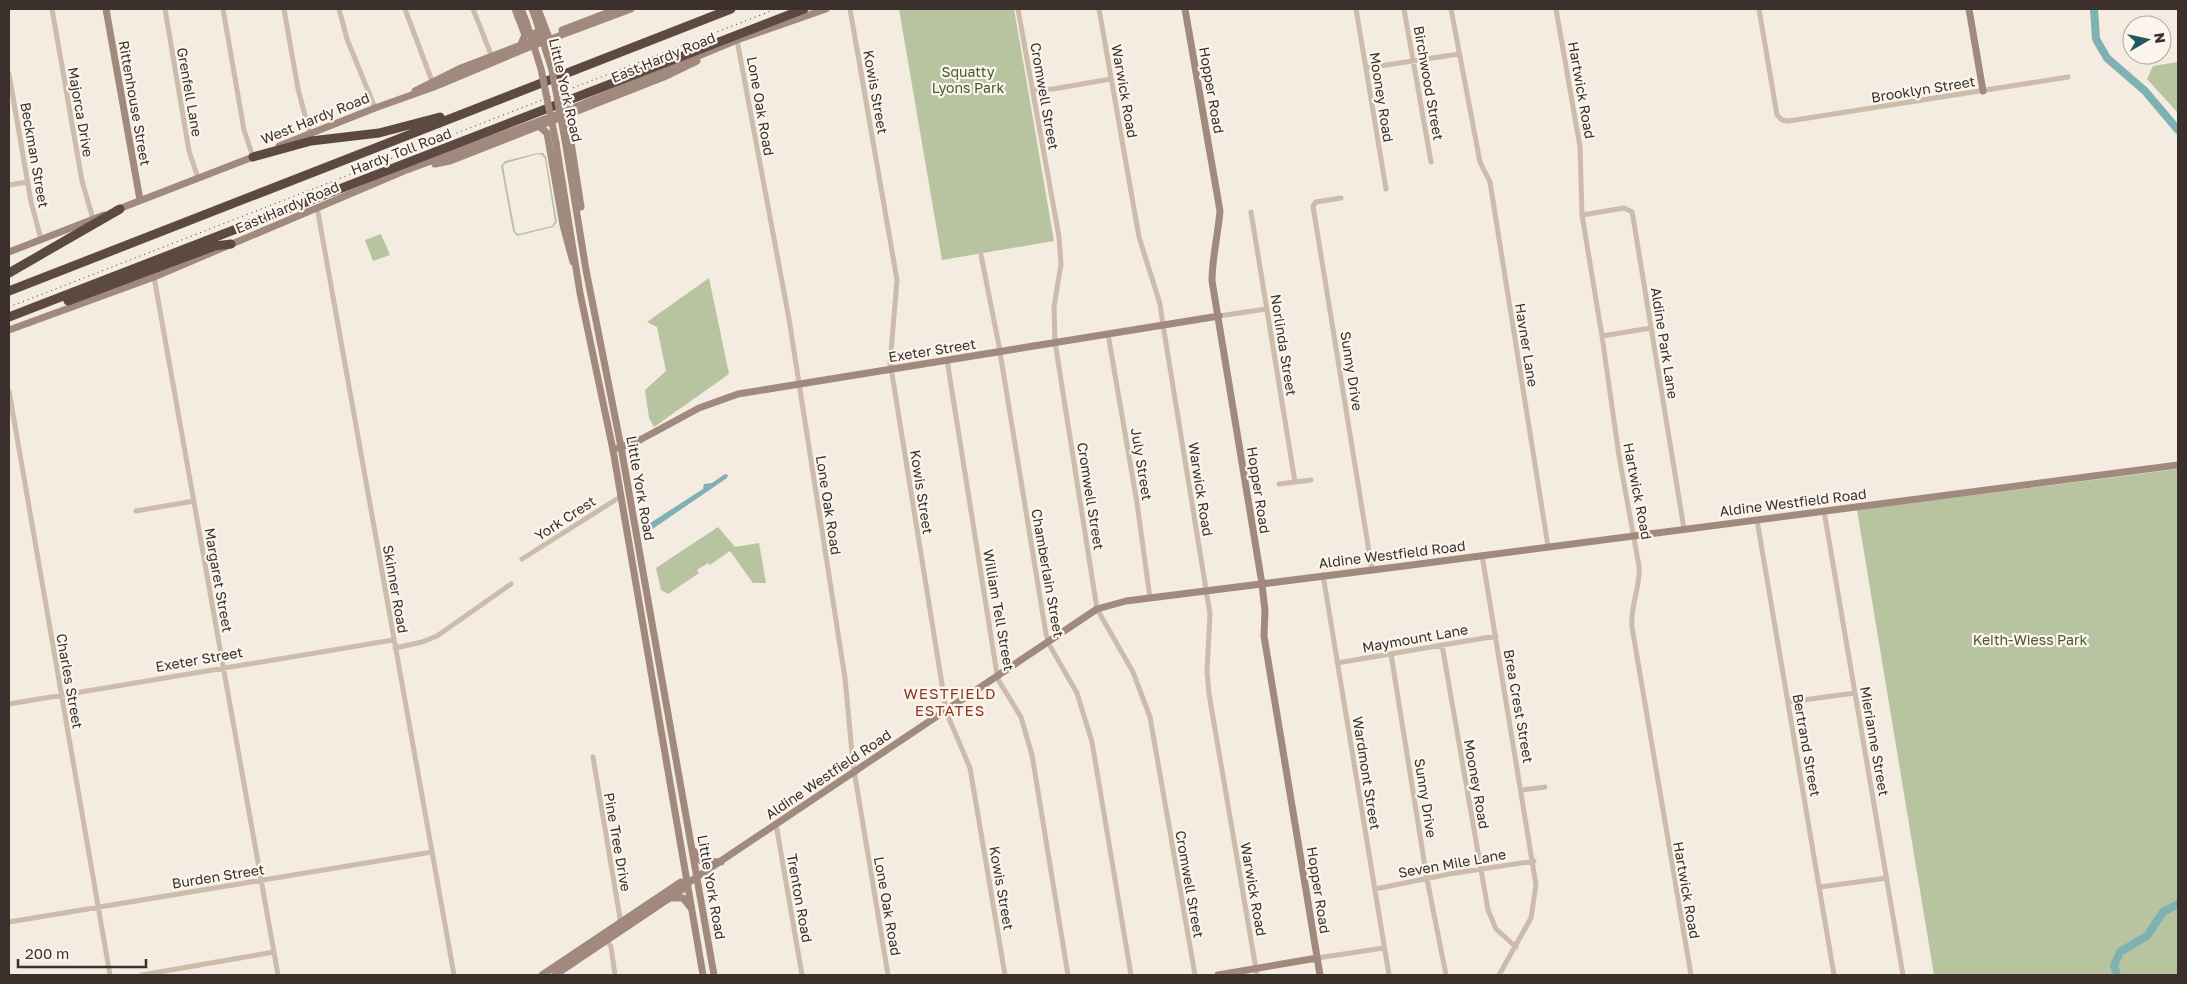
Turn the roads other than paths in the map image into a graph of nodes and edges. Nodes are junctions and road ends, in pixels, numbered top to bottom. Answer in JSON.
{"nodes":[{"id":1,"x":52,"y":9,"type":"edge"},
{"id":2,"x":106,"y":9,"type":"edge"},
{"id":3,"x":164,"y":9,"type":"edge"},
{"id":4,"x":223,"y":9,"type":"edge"},
{"id":5,"x":284,"y":9,"type":"edge"},
{"id":6,"x":339,"y":9,"type":"edge"},
{"id":7,"x":404,"y":9,"type":"edge"},
{"id":8,"x":473,"y":9,"type":"edge"},
{"id":9,"x":515,"y":9,"type":"edge"},
{"id":10,"x":521,"y":9,"type":"edge"},
{"id":11,"x":532,"y":9,"type":"edge"},
{"id":12,"x":538,"y":9,"type":"edge"},
{"id":13,"x":617,"y":9,"type":"edge"},
{"id":14,"x":631,"y":9,"type":"edge"},
{"id":15,"x":731,"y":9,"type":"edge"},
{"id":16,"x":804,"y":9,"type":"edge"},
{"id":17,"x":826,"y":9,"type":"edge"},
{"id":18,"x":850,"y":9,"type":"edge"},
{"id":19,"x":1018,"y":9,"type":"edge"},
{"id":20,"x":1099,"y":9,"type":"edge"},
{"id":21,"x":1185,"y":9,"type":"edge"},
{"id":22,"x":1356,"y":9,"type":"edge"},
{"id":23,"x":1404,"y":9,"type":"edge"},
{"id":24,"x":1452,"y":9,"type":"edge"},
{"id":25,"x":1556,"y":9,"type":"edge"},
{"id":26,"x":1759,"y":9,"type":"edge"},
{"id":27,"x":1969,"y":9,"type":"edge"},
{"id":28,"x":538,"y":18,"type":"junction"},
{"id":29,"x":523,"y":30,"type":"junction"},
{"id":30,"x":546,"y":38,"type":"junction"},
{"id":31,"x":737,"y":40,"type":"junction"},
{"id":32,"x":521,"y":44,"type":"junction"},
{"id":33,"x":534,"y":45,"type":"junction"},
{"id":34,"x":1459,"y":54,"type":"junction"},
{"id":35,"x":492,"y":57,"type":"junction"},
{"id":36,"x":1414,"y":61,"type":"junction"},
{"id":37,"x":1366,"y":68,"type":"junction"},
{"id":38,"x":9,"y":74,"type":"edge"},
{"id":39,"x":2068,"y":77,"type":"dead end"},
{"id":40,"x":1111,"y":79,"type":"junction"},
{"id":41,"x":432,"y":81,"type":"junction"},
{"id":42,"x":1032,"y":90,"type":"junction"},
{"id":43,"x":1983,"y":90,"type":"junction"},
{"id":44,"x":399,"y":99,"type":"junction"},
{"id":45,"x":494,"y":102,"type":"junction"},
{"id":46,"x":375,"y":108,"type":"junction"},
{"id":47,"x":564,"y":115,"type":"junction"},
{"id":48,"x":550,"y":117,"type":"junction"},
{"id":49,"x":540,"y":127,"type":"junction"},
{"id":50,"x":570,"y":132,"type":"junction"},
{"id":51,"x":310,"y":134,"type":"junction"},
{"id":52,"x":548,"y":140,"type":"junction"},
{"id":53,"x":253,"y":157,"type":"junction"},
{"id":54,"x":1431,"y":162,"type":"dead end"},
{"id":55,"x":404,"y":171,"type":"junction"},
{"id":56,"x":198,"y":178,"type":"junction"},
{"id":57,"x":27,"y":182,"type":"junction"},
{"id":58,"x":9,"y":185,"type":"edge"},
{"id":59,"x":1386,"y":189,"type":"dead end"},
{"id":60,"x":1341,"y":198,"type":"dead end"},
{"id":61,"x":140,"y":200,"type":"junction"},
{"id":62,"x":317,"y":207,"type":"junction"},
{"id":63,"x":120,"y":209,"type":"junction"},
{"id":64,"x":1251,"y":212,"type":"dead end"},
{"id":65,"x":1582,"y":214,"type":"junction"},
{"id":66,"x":93,"y":219,"type":"junction"},
{"id":67,"x":41,"y":239,"type":"junction"},
{"id":68,"x":231,"y":244,"type":"junction"},
{"id":69,"x":9,"y":252,"type":"edge"},
{"id":70,"x":981,"y":255,"type":"dead end"},
{"id":71,"x":586,"y":270,"type":"junction"},
{"id":72,"x":577,"y":272,"type":"junction"},
{"id":73,"x":9,"y":273,"type":"edge"},
{"id":74,"x":154,"y":277,"type":"junction"},
{"id":75,"x":588,"y":281,"type":"junction"},
{"id":76,"x":578,"y":282,"type":"junction"},
{"id":77,"x":9,"y":291,"type":"edge"},
{"id":78,"x":1266,"y":309,"type":"junction"},
{"id":79,"x":1219,"y":316,"type":"junction"},
{"id":80,"x":9,"y":317,"type":"edge"},
{"id":81,"x":9,"y":323,"type":"edge"},
{"id":82,"x":1163,"y":325,"type":"junction"},
{"id":83,"x":1651,"y":328,"type":"junction"},
{"id":84,"x":9,"y":330,"type":"edge"},
{"id":85,"x":1108,"y":334,"type":"junction"},
{"id":86,"x":1602,"y":336,"type":"junction"},
{"id":87,"x":1055,"y":342,"type":"junction"},
{"id":88,"x":1000,"y":351,"type":"junction"},
{"id":89,"x":947,"y":360,"type":"junction"},
{"id":90,"x":891,"y":369,"type":"junction"},
{"id":91,"x":798,"y":384,"type":"junction"},
{"id":92,"x":610,"y":385,"type":"junction"},
{"id":93,"x":599,"y":388,"type":"junction"},
{"id":94,"x":9,"y":391,"type":"edge"},
{"id":95,"x":621,"y":447,"type":"junction"},
{"id":96,"x":612,"y":450,"type":"junction"},
{"id":97,"x":2178,"y":464,"type":"edge"},
{"id":98,"x":1311,"y":480,"type":"dead end"},
{"id":99,"x":1295,"y":482,"type":"junction"},
{"id":100,"x":1279,"y":484,"type":"dead end"},
{"id":101,"x":620,"y":497,"type":"junction"},
{"id":102,"x":194,"y":501,"type":"junction"},
{"id":103,"x":136,"y":511,"type":"dead end"},
{"id":104,"x":1824,"y":511,"type":"junction"},
{"id":105,"x":1756,"y":520,"type":"junction"},
{"id":106,"x":1684,"y":529,"type":"junction"},
{"id":107,"x":1634,"y":535,"type":"junction"},
{"id":108,"x":1548,"y":546,"type":"junction"},
{"id":109,"x":1482,"y":556,"type":"junction"},
{"id":110,"x":522,"y":559,"type":"dead end"},
{"id":111,"x":1372,"y":570,"type":"junction"},
{"id":112,"x":1323,"y":575,"type":"junction"},
{"id":113,"x":512,"y":584,"type":"dead end"},
{"id":114,"x":1262,"y":584,"type":"junction"},
{"id":115,"x":1206,"y":592,"type":"junction"},
{"id":116,"x":1150,"y":598,"type":"junction"},
{"id":117,"x":1097,"y":609,"type":"junction"},
{"id":118,"x":1496,"y":636,"type":"junction"},
{"id":119,"x":393,"y":640,"type":"junction"},
{"id":120,"x":1048,"y":640,"type":"junction"},
{"id":121,"x":1442,"y":645,"type":"junction"},
{"id":122,"x":395,"y":648,"type":"junction"},
{"id":123,"x":1390,"y":654,"type":"junction"},
{"id":124,"x":660,"y":659,"type":"junction"},
{"id":125,"x":649,"y":661,"type":"junction"},
{"id":126,"x":1337,"y":663,"type":"junction"},
{"id":127,"x":223,"y":667,"type":"junction"},
{"id":128,"x":998,"y":675,"type":"junction"},
{"id":129,"x":1855,"y":693,"type":"junction"},
{"id":130,"x":62,"y":696,"type":"junction"},
{"id":131,"x":1788,"y":702,"type":"junction"},
{"id":132,"x":9,"y":704,"type":"edge"},
{"id":133,"x":946,"y":710,"type":"junction"},
{"id":134,"x":593,"y":757,"type":"dead end"},
{"id":135,"x":854,"y":772,"type":"junction"},
{"id":136,"x":1545,"y":787,"type":"dead end"},
{"id":137,"x":1522,"y":790,"type":"junction"},
{"id":138,"x":776,"y":824,"type":"junction"},
{"id":139,"x":692,"y":848,"type":"junction"},
{"id":140,"x":432,"y":852,"type":"junction"},
{"id":141,"x":1534,"y":861,"type":"junction"},
{"id":142,"x":721,"y":862,"type":"junction"},
{"id":143,"x":1480,"y":870,"type":"junction"},
{"id":144,"x":697,"y":877,"type":"junction"},
{"id":145,"x":1887,"y":878,"type":"junction"},
{"id":146,"x":1428,"y":879,"type":"junction"},
{"id":147,"x":261,"y":880,"type":"junction"},
{"id":148,"x":688,"y":883,"type":"junction"},
{"id":149,"x":1820,"y":887,"type":"junction"},
{"id":150,"x":1375,"y":889,"type":"junction"},
{"id":151,"x":669,"y":899,"type":"junction"},
{"id":152,"x":99,"y":908,"type":"junction"},
{"id":153,"x":691,"y":908,"type":"junction"},
{"id":154,"x":9,"y":922,"type":"edge"},
{"id":155,"x":622,"y":926,"type":"junction"},
{"id":156,"x":605,"y":937,"type":"junction"},
{"id":157,"x":1516,"y":947,"type":"junction"},
{"id":158,"x":1384,"y":948,"type":"junction"},
{"id":159,"x":274,"y":952,"type":"junction"},
{"id":160,"x":1317,"y":958,"type":"junction"},
{"id":161,"x":1256,"y":972,"type":"edge"},
{"id":162,"x":110,"y":975,"type":"edge"},
{"id":163,"x":142,"y":975,"type":"edge"},
{"id":164,"x":278,"y":975,"type":"edge"},
{"id":165,"x":454,"y":975,"type":"edge"},
{"id":166,"x":542,"y":975,"type":"edge"},
{"id":167,"x":555,"y":975,"type":"edge"},
{"id":168,"x":615,"y":975,"type":"edge"},
{"id":169,"x":703,"y":975,"type":"edge"},
{"id":170,"x":714,"y":975,"type":"edge"},
{"id":171,"x":802,"y":975,"type":"edge"},
{"id":172,"x":888,"y":975,"type":"edge"},
{"id":173,"x":1005,"y":975,"type":"edge"},
{"id":174,"x":1068,"y":975,"type":"edge"},
{"id":175,"x":1131,"y":975,"type":"edge"},
{"id":176,"x":1194,"y":975,"type":"edge"},
{"id":177,"x":1218,"y":975,"type":"edge"},
{"id":178,"x":1320,"y":975,"type":"edge"},
{"id":179,"x":1389,"y":975,"type":"edge"},
{"id":180,"x":1446,"y":975,"type":"edge"},
{"id":181,"x":1499,"y":975,"type":"edge"},
{"id":182,"x":1691,"y":975,"type":"edge"},
{"id":183,"x":1834,"y":975,"type":"edge"},
{"id":184,"x":1903,"y":975,"type":"edge"}],
"edges":[{"from":1,"to":66,"type":"street","name":"Majorca Drive"},
{"from":2,"to":61,"type":"main road","name":"Rittenhouse Street"},
{"from":3,"to":56,"type":"street","name":"Grenfell Lane"},
{"from":4,"to":53,"type":"street"},
{"from":5,"to":51,"type":"street"},
{"from":6,"to":46,"type":"street"},
{"from":7,"to":41,"type":"street"},
{"from":8,"to":35,"type":"street"},
{"from":9,"to":29,"type":"main road"},
{"from":10,"to":33,"type":"main road","name":"Little York Road","bridge":true},
{"from":11,"to":28,"type":"main road","name":"Little York Road"},
{"from":12,"to":28,"type":"main road"},
{"from":13,"to":30,"type":"main road"},
{"from":14,"to":30,"type":"main road","name":"West Hardy Road"},
{"from":15,"to":45,"type":"highway","name":"Hardy Toll Road"},
{"from":16,"to":80,"type":"highway","name":"Hardy Toll Road"},
{"from":17,"to":31,"type":"main road","name":"East Hardy Road"},
{"from":18,"to":90,"type":"street","name":"Kowis Street"},
{"from":19,"to":42,"type":"street","name":"Cromwell Street"},
{"from":20,"to":40,"type":"street","name":"Warwick Road"},
{"from":21,"to":79,"type":"main road","name":"Hopper Road"},
{"from":22,"to":37,"type":"street","name":"Mooney Road"},
{"from":23,"to":36,"type":"street","name":"Birchwood Street"},
{"from":24,"to":34,"type":"street","name":"Havner Lane"},
{"from":25,"to":65,"type":"street","name":"Hartwick Road"},
{"from":26,"to":43,"type":"street","name":"Brooklyn Street"},
{"from":27,"to":43,"type":"main road"},
{"from":28,"to":29,"type":"main road"},
{"from":28,"to":30,"type":"main road","name":"Little York Road","bridge":true},
{"from":29,"to":32,"type":"main road"},
{"from":30,"to":32,"type":"main road"},
{"from":30,"to":33,"type":"main road","name":"West Hardy Road","bridge":true},
{"from":30,"to":47,"type":"main road","name":"Little York Road","bridge":true},
{"from":31,"to":47,"type":"main road","name":"East Hardy Road"},
{"from":31,"to":47,"type":"main road"},
{"from":31,"to":91,"type":"street","name":"Lone Oak Road"},
{"from":32,"to":35,"type":"main road"},
{"from":33,"to":44,"type":"main road","name":"West Hardy Road"},
{"from":33,"to":48,"type":"main road","name":"Little York Road","bridge":true},
{"from":34,"to":36,"type":"street"},
{"from":34,"to":108,"type":"street","name":"Havner Lane"},
{"from":35,"to":41,"type":"main road"},
{"from":36,"to":37,"type":"street"},
{"from":36,"to":54,"type":"street","name":"Birchwood Street"},
{"from":37,"to":59,"type":"street","name":"Mooney Road"},
{"from":38,"to":57,"type":"street","name":"Beckman Street"},
{"from":39,"to":43,"type":"street","name":"Brooklyn Street"},
{"from":40,"to":42,"type":"street"},
{"from":40,"to":82,"type":"street","name":"Warwick Road"},
{"from":41,"to":44,"type":"main road"},
{"from":42,"to":87,"type":"street","name":"Cromwell Street"},
{"from":44,"to":46,"type":"main road","name":"West Hardy Road"},
{"from":45,"to":53,"type":"highway"},
{"from":45,"to":77,"type":"highway","name":"Hardy Toll Road"},
{"from":46,"to":51,"type":"main road","name":"West Hardy Road"},
{"from":47,"to":48,"type":"main road","name":"East Hardy Road","bridge":true},
{"from":47,"to":49,"type":"main road"},
{"from":47,"to":50,"type":"main road"},
{"from":47,"to":71,"type":"main road","name":"Little York Road","bridge":true},
{"from":48,"to":55,"type":"main road","name":"East Hardy Road"},
{"from":48,"to":72,"type":"main road","name":"Little York Road","bridge":true},
{"from":49,"to":52,"type":"main road"},
{"from":49,"to":55,"type":"main road"},
{"from":50,"to":52,"type":"main road"},
{"from":50,"to":71,"type":"main road"},
{"from":51,"to":53,"type":"main road","name":"West Hardy Road"},
{"from":52,"to":72,"type":"main road"},
{"from":53,"to":56,"type":"main road","name":"West Hardy Road"},
{"from":55,"to":62,"type":"main road","name":"East Hardy Road"},
{"from":56,"to":61,"type":"main road","name":"West Hardy Road"},
{"from":57,"to":58,"type":"street"},
{"from":57,"to":67,"type":"street","name":"Beckman Street"},
{"from":60,"to":111,"type":"street","name":"Sunny Drive"},
{"from":61,"to":63,"type":"main road","name":"West Hardy Road"},
{"from":62,"to":68,"type":"main road","name":"East Hardy Road"},
{"from":62,"to":119,"type":"street","name":"Skinner Road"},
{"from":63,"to":66,"type":"main road","name":"West Hardy Road"},
{"from":63,"to":73,"type":"highway"},
{"from":64,"to":78,"type":"street","name":"Norlinda Street"},
{"from":65,"to":83,"type":"street","name":"Aldine Park Lane"},
{"from":65,"to":86,"type":"street","name":"Hartwick Road"},
{"from":66,"to":67,"type":"main road","name":"West Hardy Road"},
{"from":67,"to":69,"type":"main road","name":"West Hardy Road"},
{"from":68,"to":74,"type":"main road","name":"East Hardy Road"},
{"from":68,"to":81,"type":"highway"},
{"from":70,"to":88,"type":"street","name":"Chamberlain Street"},
{"from":71,"to":75,"type":"main road","name":"Little York Road"},
{"from":72,"to":76,"type":"main road","name":"Little York Road"},
{"from":74,"to":84,"type":"main road","name":"East Hardy Road"},
{"from":74,"to":102,"type":"street","name":"Margaret Street"},
{"from":75,"to":76,"type":"main road"},
{"from":75,"to":92,"type":"main road","name":"Little York Road"},
{"from":76,"to":93,"type":"main road","name":"Little York Road"},
{"from":78,"to":79,"type":"street","name":"Exeter Street"},
{"from":78,"to":99,"type":"street","name":"Norlinda Street"},
{"from":79,"to":82,"type":"main road","name":"Exeter Street"},
{"from":79,"to":114,"type":"main road","name":"Hopper Road"},
{"from":82,"to":85,"type":"main road","name":"Exeter Street"},
{"from":82,"to":115,"type":"street","name":"Warwick Road"},
{"from":83,"to":86,"type":"street"},
{"from":83,"to":106,"type":"street","name":"Aldine Park Lane"},
{"from":85,"to":87,"type":"main road","name":"Exeter Street"},
{"from":85,"to":116,"type":"street","name":"July Street"},
{"from":86,"to":107,"type":"street","name":"Hartwick Road"},
{"from":87,"to":88,"type":"main road","name":"Exeter Street"},
{"from":87,"to":117,"type":"street","name":"Cromwell Street"},
{"from":88,"to":89,"type":"main road","name":"Exeter Street"},
{"from":88,"to":120,"type":"street","name":"Chamberlain Street"},
{"from":89,"to":90,"type":"main road","name":"Exeter Street"},
{"from":89,"to":128,"type":"street","name":"William Tell Street"},
{"from":90,"to":91,"type":"main road","name":"Exeter Street"},
{"from":90,"to":133,"type":"street","name":"Kowis Street"},
{"from":91,"to":95,"type":"main road","name":"Exeter Street"},
{"from":91,"to":135,"type":"street","name":"Lone Oak Road"},
{"from":92,"to":93,"type":"main road"},
{"from":92,"to":95,"type":"main road","name":"Little York Road"},
{"from":93,"to":96,"type":"main road","name":"Little York Road"},
{"from":94,"to":130,"type":"street","name":"Charles Street"},
{"from":95,"to":96,"type":"main road","name":"Exeter Street"},
{"from":95,"to":124,"type":"main road","name":"Little York Road"},
{"from":96,"to":101,"type":"main road","name":"Little York Road"},
{"from":97,"to":104,"type":"main road","name":"Aldine Westfield Road"},
{"from":98,"to":99,"type":"street"},
{"from":99,"to":100,"type":"street"},
{"from":101,"to":110,"type":"street","name":"York Crest"},
{"from":101,"to":125,"type":"main road","name":"Little York Road"},
{"from":102,"to":103,"type":"street"},
{"from":102,"to":127,"type":"street","name":"Margaret Street"},
{"from":104,"to":105,"type":"main road","name":"Aldine Westfield Road"},
{"from":104,"to":129,"type":"street","name":"Mierianne Street"},
{"from":105,"to":106,"type":"main road","name":"Aldine Westfield Road"},
{"from":105,"to":131,"type":"street","name":"Bertrand Street"},
{"from":106,"to":107,"type":"main road","name":"Aldine Westfield Road"},
{"from":107,"to":108,"type":"main road","name":"Aldine Westfield Road"},
{"from":107,"to":182,"type":"street","name":"Hartwick Road"},
{"from":108,"to":109,"type":"main road","name":"Aldine Westfield Road"},
{"from":109,"to":111,"type":"main road","name":"Aldine Westfield Road"},
{"from":109,"to":118,"type":"street","name":"Brea Crest Street"},
{"from":111,"to":112,"type":"main road","name":"Aldine Westfield Road"},
{"from":112,"to":114,"type":"main road","name":"Aldine Westfield Road"},
{"from":112,"to":126,"type":"street","name":"Wardmont Street"},
{"from":113,"to":122,"type":"street"},
{"from":114,"to":115,"type":"main road","name":"Aldine Westfield Road"},
{"from":114,"to":160,"type":"main road","name":"Hopper Road"},
{"from":115,"to":116,"type":"main road","name":"Aldine Westfield Road"},
{"from":115,"to":161,"type":"street","name":"Warwick Road"},
{"from":116,"to":117,"type":"main road","name":"Aldine Westfield Road"},
{"from":117,"to":120,"type":"main road","name":"Aldine Westfield Road"},
{"from":117,"to":176,"type":"street","name":"Cromwell Street"},
{"from":118,"to":121,"type":"street","name":"Maymount Lane"},
{"from":118,"to":137,"type":"street","name":"Brea Crest Street"},
{"from":119,"to":122,"type":"street","name":"Skinner Road"},
{"from":119,"to":127,"type":"street","name":"Exeter Street"},
{"from":120,"to":128,"type":"main road","name":"Aldine Westfield Road"},
{"from":120,"to":175,"type":"street","name":"Chamberlain Street"},
{"from":121,"to":123,"type":"street","name":"Maymount Lane"},
{"from":121,"to":143,"type":"street","name":"Mooney Road"},
{"from":122,"to":140,"type":"street","name":"Skinner Road"},
{"from":123,"to":126,"type":"street","name":"Maymount Lane"},
{"from":123,"to":146,"type":"street","name":"Sunny Drive"},
{"from":124,"to":125,"type":"main road"},
{"from":124,"to":139,"type":"main road","name":"Little York Road"},
{"from":125,"to":148,"type":"main road","name":"Little York Road"},
{"from":126,"to":150,"type":"street","name":"Wardmont Street"},
{"from":127,"to":130,"type":"street","name":"Exeter Street"},
{"from":127,"to":147,"type":"street","name":"Margaret Street"},
{"from":128,"to":133,"type":"main road","name":"Aldine Westfield Road"},
{"from":128,"to":174,"type":"street","name":"William Tell Street"},
{"from":129,"to":131,"type":"street"},
{"from":129,"to":145,"type":"street","name":"Mierianne Street"},
{"from":130,"to":132,"type":"street","name":"Exeter Street"},
{"from":130,"to":152,"type":"street","name":"Charles Street"},
{"from":131,"to":149,"type":"street","name":"Bertrand Street"},
{"from":133,"to":135,"type":"main road","name":"Aldine Westfield Road"},
{"from":133,"to":173,"type":"street","name":"Kowis Street"},
{"from":134,"to":155,"type":"street","name":"Pine Tree Drive"},
{"from":135,"to":138,"type":"main road","name":"Aldine Westfield Road"},
{"from":135,"to":172,"type":"street","name":"Lone Oak Road"},
{"from":136,"to":137,"type":"street"},
{"from":137,"to":141,"type":"street","name":"Brea Crest Street"},
{"from":138,"to":142,"type":"main road","name":"Aldine Westfield Road"},
{"from":138,"to":171,"type":"street","name":"Trenton Road"},
{"from":139,"to":142,"type":"main road"},
{"from":139,"to":144,"type":"main road","name":"Little York Road"},
{"from":140,"to":147,"type":"street","name":"Burden Street"},
{"from":140,"to":165,"type":"street","name":"Skinner Road"},
{"from":141,"to":143,"type":"street","name":"Seven Mile Lane"},
{"from":141,"to":157,"type":"street","name":"Brea Crest Street"},
{"from":142,"to":144,"type":"main road","name":"Aldine Westfield Road"},
{"from":143,"to":146,"type":"street","name":"Seven Mile Lane"},
{"from":143,"to":157,"type":"street","name":"Mooney Road"},
{"from":144,"to":148,"type":"main road","name":"Aldine Westfield Road"},
{"from":144,"to":170,"type":"main road","name":"Little York Road"},
{"from":145,"to":149,"type":"street"},
{"from":145,"to":184,"type":"street","name":"Mierianne Street"},
{"from":146,"to":150,"type":"street","name":"Seven Mile Lane"},
{"from":146,"to":180,"type":"street","name":"Sunny Drive"},
{"from":147,"to":152,"type":"street","name":"Burden Street"},
{"from":147,"to":159,"type":"street","name":"Margaret Street"},
{"from":148,"to":151,"type":"main road","name":"Aldine Westfield Road"},
{"from":148,"to":153,"type":"main road","name":"Little York Road"},
{"from":148,"to":155,"type":"main road","name":"Aldine Westfield Road"},
{"from":149,"to":183,"type":"street","name":"Bertrand Street"},
{"from":150,"to":158,"type":"street","name":"Wardmont Street"},
{"from":151,"to":153,"type":"main road"},
{"from":151,"to":155,"type":"main road","name":"Aldine Westfield Road"},
{"from":152,"to":154,"type":"street","name":"Burden Street"},
{"from":152,"to":162,"type":"street","name":"Charles Street"},
{"from":153,"to":169,"type":"main road","name":"Little York Road"},
{"from":155,"to":156,"type":"main road","name":"Aldine Westfield Road"},
{"from":156,"to":166,"type":"main road","name":"Aldine Westfield Road"},
{"from":156,"to":167,"type":"main road","name":"Aldine Westfield Road"},
{"from":156,"to":168,"type":"street"},
{"from":157,"to":181,"type":"street","name":"Brea Crest Street"},
{"from":158,"to":160,"type":"street"},
{"from":158,"to":179,"type":"street","name":"Wardmont Street"},
{"from":159,"to":163,"type":"street"},
{"from":159,"to":164,"type":"street","name":"Margaret Street"},
{"from":160,"to":161,"type":"main road"},
{"from":160,"to":178,"type":"main road","name":"Hopper Road"},
{"from":161,"to":177,"type":"main road"}]}
